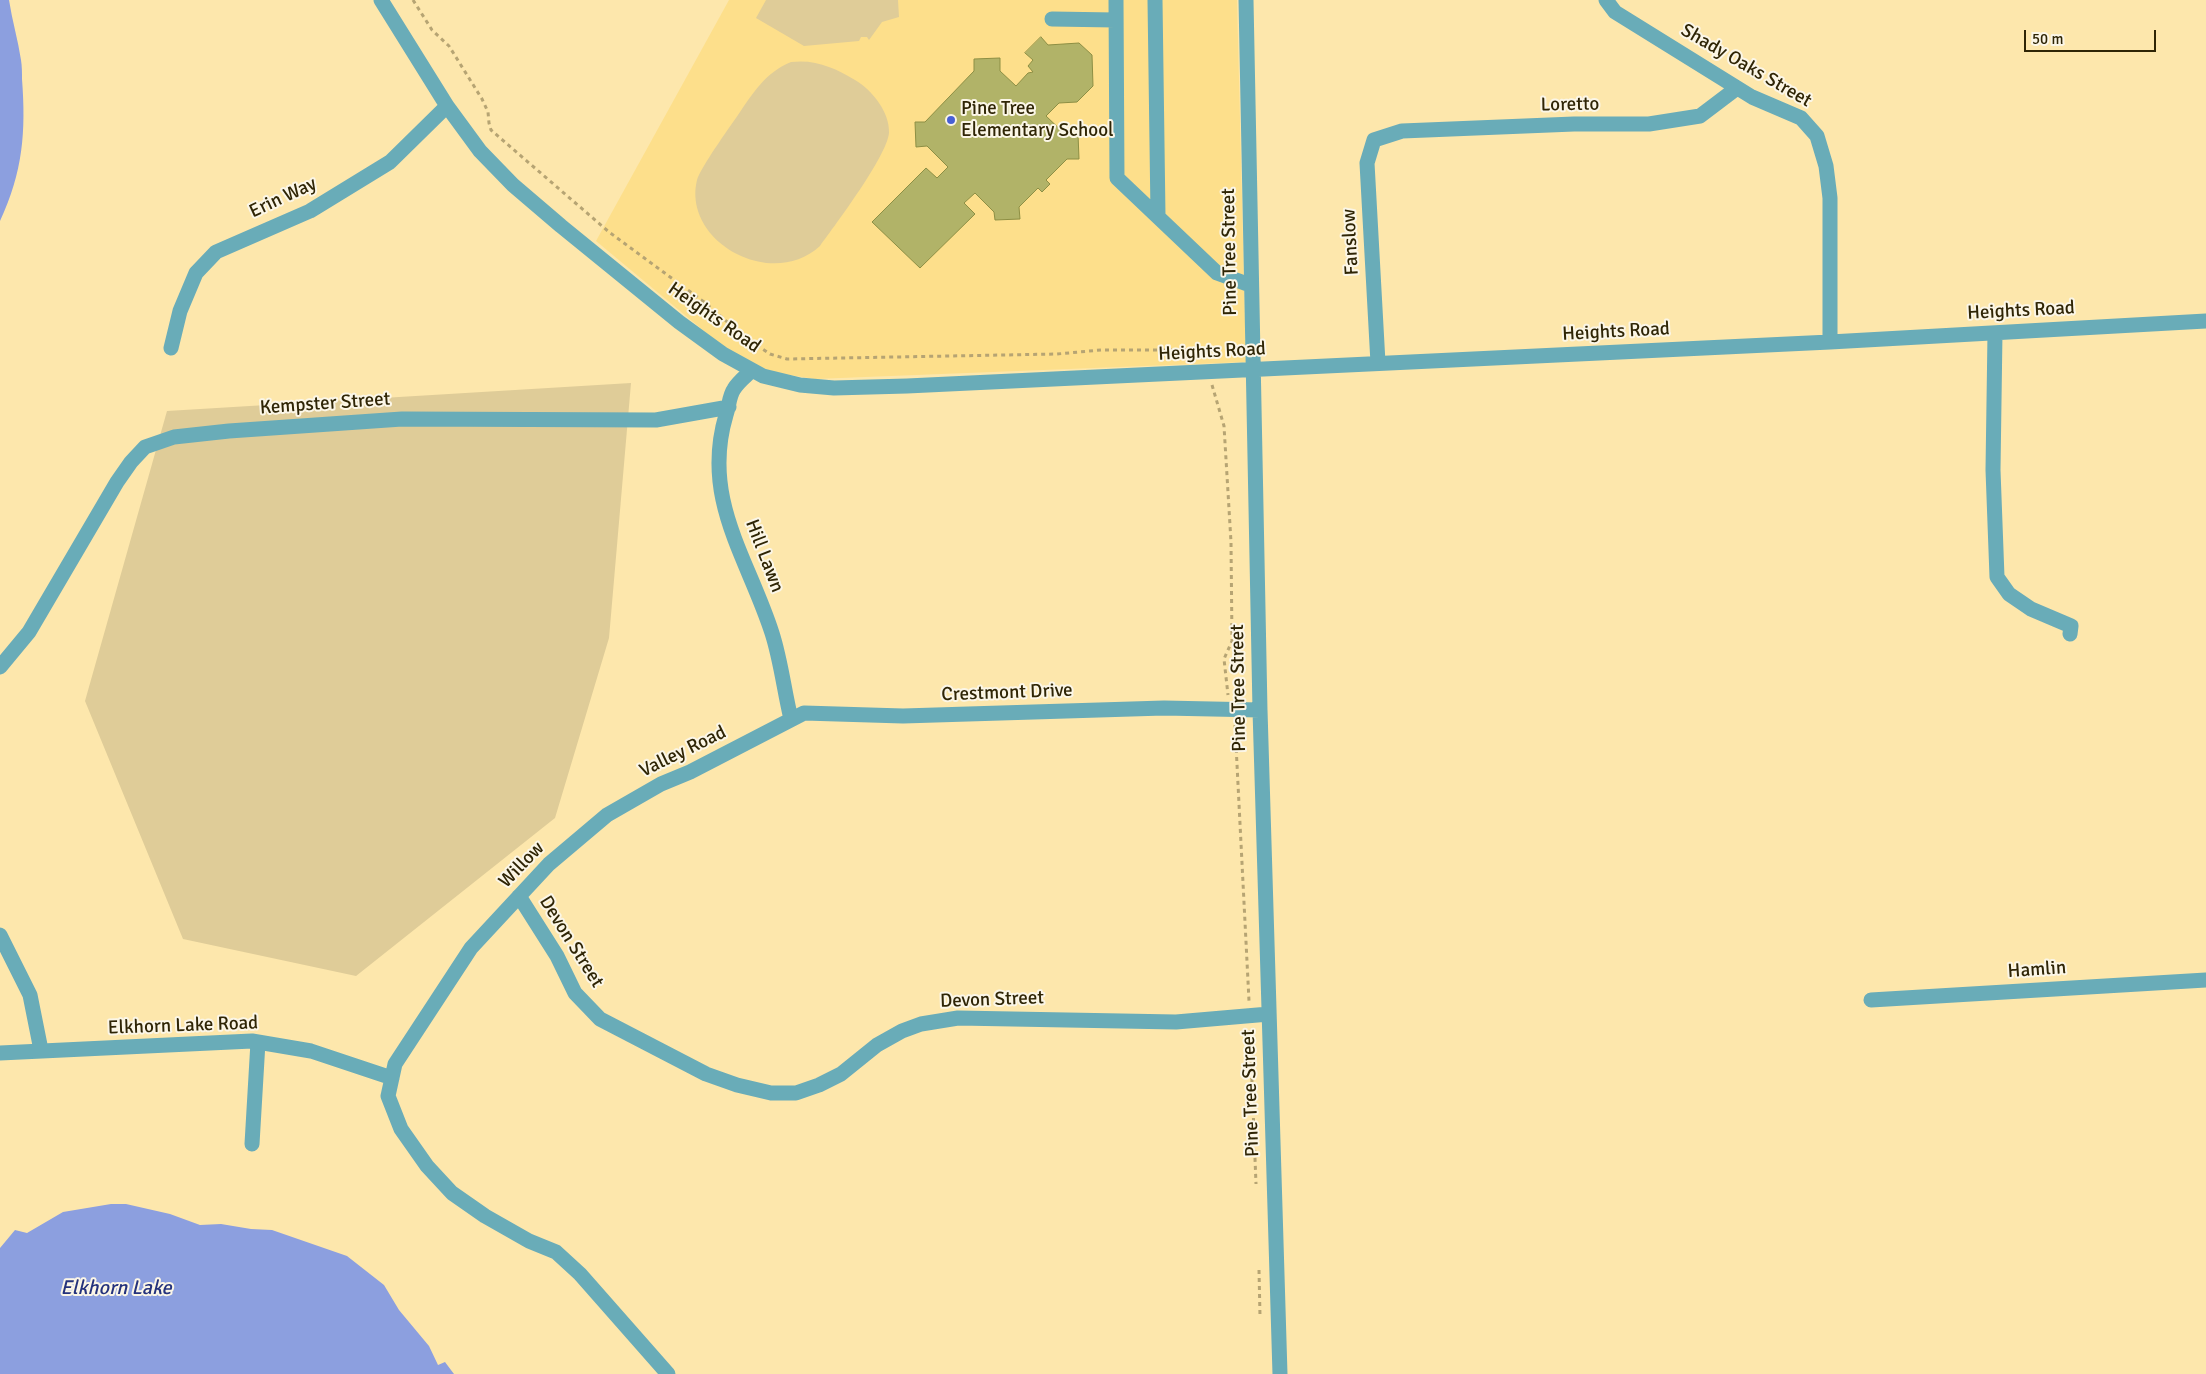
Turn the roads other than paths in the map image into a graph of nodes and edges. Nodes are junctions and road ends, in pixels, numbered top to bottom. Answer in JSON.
{"nodes":[{"id":1,"x":381,"y":0,"type":"edge"},
{"id":2,"x":1116,"y":0,"type":"edge"},
{"id":3,"x":1155,"y":0,"type":"edge"},
{"id":4,"x":1246,"y":0,"type":"edge"},
{"id":5,"x":1606,"y":0,"type":"edge"},
{"id":6,"x":1052,"y":19,"type":"dead end"},
{"id":7,"x":1115,"y":20,"type":"junction"},
{"id":8,"x":1738,"y":88,"type":"junction"},
{"id":9,"x":447,"y":106,"type":"junction"},
{"id":10,"x":1394,"y":134,"type":"joint"},
{"id":11,"x":1158,"y":215,"type":"junction"},
{"id":12,"x":1250,"y":285,"type":"junction"},
{"id":13,"x":2206,"y":321,"type":"edge"},
{"id":14,"x":1995,"y":333,"type":"junction"},
{"id":15,"x":1830,"y":342,"type":"junction"},
{"id":16,"x":171,"y":348,"type":"dead end"},
{"id":17,"x":1378,"y":363,"type":"junction"},
{"id":18,"x":752,"y":370,"type":"junction"},
{"id":19,"x":1252,"y":370,"type":"junction"},
{"id":20,"x":729,"y":407,"type":"junction"},
{"id":21,"x":2070,"y":634,"type":"dead end"},
{"id":22,"x":0,"y":667,"type":"edge"},
{"id":23,"x":1260,"y":710,"type":"junction"},
{"id":24,"x":791,"y":719,"type":"junction"},
{"id":25,"x":762,"y":736,"type":"joint"},
{"id":26,"x":623,"y":805,"type":"joint"},
{"id":27,"x":519,"y":896,"type":"junction"},
{"id":28,"x":0,"y":935,"type":"edge"},
{"id":29,"x":2206,"y":980,"type":"edge"},
{"id":30,"x":1871,"y":1000,"type":"dead end"},
{"id":31,"x":1269,"y":1014,"type":"junction"},
{"id":32,"x":258,"y":1042,"type":"junction"},
{"id":33,"x":41,"y":1050,"type":"junction"},
{"id":34,"x":0,"y":1053,"type":"edge"},
{"id":35,"x":392,"y":1078,"type":"junction"},
{"id":36,"x":252,"y":1144,"type":"dead end"},
{"id":37,"x":668,"y":1374,"type":"edge"},
{"id":38,"x":1280,"y":1374,"type":"edge"}],
"edges":[{"from":1,"to":9,"type":"street","name":"Heights Road"},
{"from":2,"to":7,"type":"street"},
{"from":3,"to":11,"type":"street"},
{"from":4,"to":12,"type":"street","name":"Pine Tree Street"},
{"from":5,"to":8,"type":"street","name":"Shady Oaks Street"},
{"from":6,"to":7,"type":"street"},
{"from":7,"to":11,"type":"street"},
{"from":8,"to":10,"type":"street","name":"Loretto"},
{"from":8,"to":15,"type":"street","name":"Shady Oaks Street"},
{"from":9,"to":16,"type":"street","name":"Erin Way"},
{"from":9,"to":18,"type":"street","name":"Heights Road"},
{"from":10,"to":17,"type":"street","name":"Fanslow"},
{"from":11,"to":12,"type":"street"},
{"from":12,"to":19,"type":"street","name":"Pine Tree Street"},
{"from":13,"to":14,"type":"street","name":"Heights Road"},
{"from":14,"to":15,"type":"street","name":"Heights Road"},
{"from":14,"to":21,"type":"street"},
{"from":15,"to":17,"type":"street","name":"Heights Road"},
{"from":17,"to":19,"type":"street","name":"Heights Road"},
{"from":18,"to":19,"type":"street","name":"Heights Road"},
{"from":18,"to":20,"type":"street"},
{"from":19,"to":23,"type":"street","name":"Pine Tree Street"},
{"from":20,"to":22,"type":"street","name":"Kempster Street"},
{"from":20,"to":24,"type":"street","name":"Hill Lawn"},
{"from":23,"to":24,"type":"street","name":"Crestmont Drive"},
{"from":23,"to":31,"type":"street","name":"Pine Tree Street"},
{"from":24,"to":25,"type":"street","name":"Crestmont Drive"},
{"from":25,"to":26,"type":"street","name":"Valley Road"},
{"from":26,"to":27,"type":"street","name":"Willow"},
{"from":27,"to":31,"type":"street","name":"Devon Street"},
{"from":27,"to":35,"type":"street","name":"Willow"},
{"from":28,"to":33,"type":"street"},
{"from":29,"to":30,"type":"street","name":"Hamlin"},
{"from":31,"to":38,"type":"street","name":"Pine Tree Street"},
{"from":32,"to":33,"type":"street","name":"Elkhorn Lake Road"},
{"from":32,"to":35,"type":"street","name":"Elkhorn Lake Road"},
{"from":32,"to":36,"type":"street"},
{"from":33,"to":34,"type":"street","name":"Elkhorn Lake Road"},
{"from":35,"to":37,"type":"street"}]}
